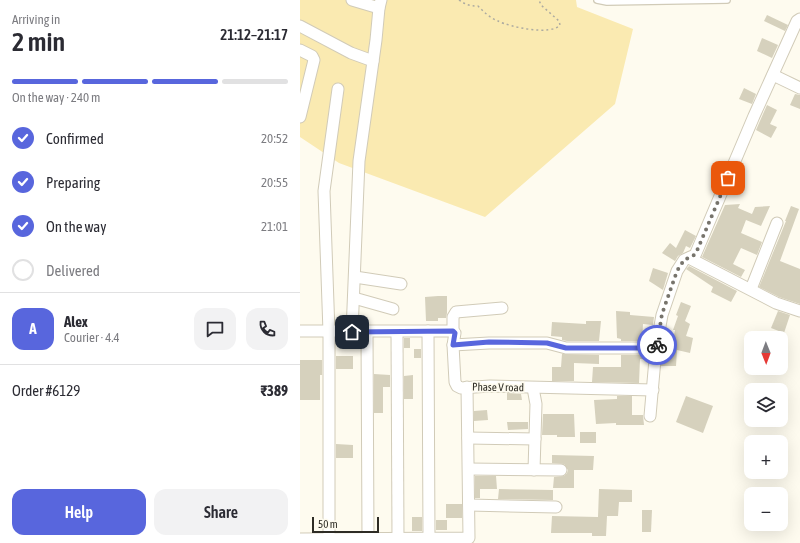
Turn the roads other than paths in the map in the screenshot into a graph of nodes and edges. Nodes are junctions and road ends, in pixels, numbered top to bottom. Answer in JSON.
{"nodes":[{"id":1,"x":352,"y":0,"type":"edge"},
{"id":2,"x":597,"y":0,"type":"edge"},
{"id":3,"x":727,"y":0,"type":"edge"},
{"id":4,"x":380,"y":4,"type":"edge"},
{"id":5,"x":800,"y":19,"type":"edge"},
{"id":6,"x":300,"y":26,"type":"edge"},
{"id":7,"x":300,"y":50,"type":"edge"},
{"id":8,"x":373,"y":61,"type":"junction"},
{"id":9,"x":773,"y":75,"type":"junction"},
{"id":10,"x":800,"y":88,"type":"edge"},
{"id":11,"x":338,"y":89,"type":"dead end"},
{"id":12,"x":300,"y":117,"type":"edge"},
{"id":13,"x":777,"y":223,"type":"dead end"},
{"id":14,"x":689,"y":258,"type":"junction"},
{"id":15,"x":354,"y":277,"type":"junction"},
{"id":16,"x":402,"y":284,"type":"dead end"},
{"id":17,"x":751,"y":289,"type":"junction"},
{"id":18,"x":354,"y":298,"type":"junction"},
{"id":19,"x":502,"y":308,"type":"dead end"},
{"id":20,"x":393,"y":309,"type":"dead end"},
{"id":21,"x":800,"y":311,"type":"edge"},
{"id":22,"x":428,"y":331,"type":"junction"},
{"id":23,"x":453,"y":331,"type":"junction"},
{"id":24,"x":300,"y":332,"type":"edge"},
{"id":25,"x":329,"y":332,"type":"junction"},
{"id":26,"x":352,"y":332,"type":"junction"},
{"id":27,"x":366,"y":332,"type":"junction"},
{"id":28,"x":397,"y":332,"type":"junction"},
{"id":29,"x":453,"y":345,"type":"junction"},
{"id":30,"x":656,"y":348,"type":"junction"},
{"id":31,"x":467,"y":387,"type":"junction"},
{"id":32,"x":533,"y":388,"type":"junction"},
{"id":33,"x":653,"y":390,"type":"junction"},
{"id":34,"x":650,"y":416,"type":"dead end"},
{"id":35,"x":468,"y":438,"type":"junction"},
{"id":36,"x":535,"y":439,"type":"junction"},
{"id":37,"x":469,"y":469,"type":"junction"},
{"id":38,"x":534,"y":470,"type":"junction"},
{"id":39,"x":561,"y":470,"type":"dead end"},
{"id":40,"x":469,"y":505,"type":"junction"},
{"id":41,"x":556,"y":507,"type":"dead end"},
{"id":42,"x":398,"y":538,"type":"junction"},
{"id":43,"x":429,"y":538,"type":"junction"},
{"id":44,"x":300,"y":539,"type":"edge"},
{"id":45,"x":368,"y":539,"type":"junction"},
{"id":46,"x":328,"y":540,"type":"junction"}],
"edges":[{"from":1,"to":4,"type":"street"},
{"from":2,"to":3,"type":"lane"},
{"from":4,"to":8,"type":"street"},
{"from":5,"to":9,"type":"street"},
{"from":6,"to":8,"type":"street"},
{"from":7,"to":12,"type":"street"},
{"from":8,"to":15,"type":"street"},
{"from":9,"to":10,"type":"street"},
{"from":9,"to":14,"type":"street"},
{"from":11,"to":25,"type":"street"},
{"from":13,"to":17,"type":"street"},
{"from":14,"to":17,"type":"street"},
{"from":14,"to":30,"type":"street"},
{"from":15,"to":16,"type":"street"},
{"from":15,"to":18,"type":"street"},
{"from":17,"to":21,"type":"street"},
{"from":18,"to":20,"type":"street"},
{"from":18,"to":26,"type":"street"},
{"from":19,"to":23,"type":"street","name":"Phase V road"},
{"from":22,"to":23,"type":"street"},
{"from":22,"to":28,"type":"street"},
{"from":22,"to":43,"type":"street"},
{"from":23,"to":29,"type":"street","name":"Phase V road"},
{"from":24,"to":25,"type":"street"},
{"from":25,"to":26,"type":"street"},
{"from":25,"to":46,"type":"street"},
{"from":26,"to":27,"type":"street"},
{"from":27,"to":28,"type":"street"},
{"from":27,"to":45,"type":"street"},
{"from":28,"to":42,"type":"street"},
{"from":29,"to":30,"type":"street"},
{"from":29,"to":31,"type":"street","name":"Phase V road"},
{"from":30,"to":33,"type":"street"},
{"from":31,"to":32,"type":"street","name":"Phase V road"},
{"from":31,"to":35,"type":"street"},
{"from":32,"to":33,"type":"street","name":"Phase V road"},
{"from":32,"to":36,"type":"street"},
{"from":33,"to":34,"type":"street"},
{"from":35,"to":36,"type":"street"},
{"from":35,"to":37,"type":"street"},
{"from":36,"to":38,"type":"street"},
{"from":37,"to":38,"type":"street"},
{"from":37,"to":40,"type":"street"},
{"from":38,"to":39,"type":"street"},
{"from":40,"to":41,"type":"street"},
{"from":40,"to":43,"type":"street"},
{"from":42,"to":43,"type":"street"},
{"from":42,"to":45,"type":"street"},
{"from":44,"to":46,"type":"street"},
{"from":45,"to":46,"type":"street"}]}
